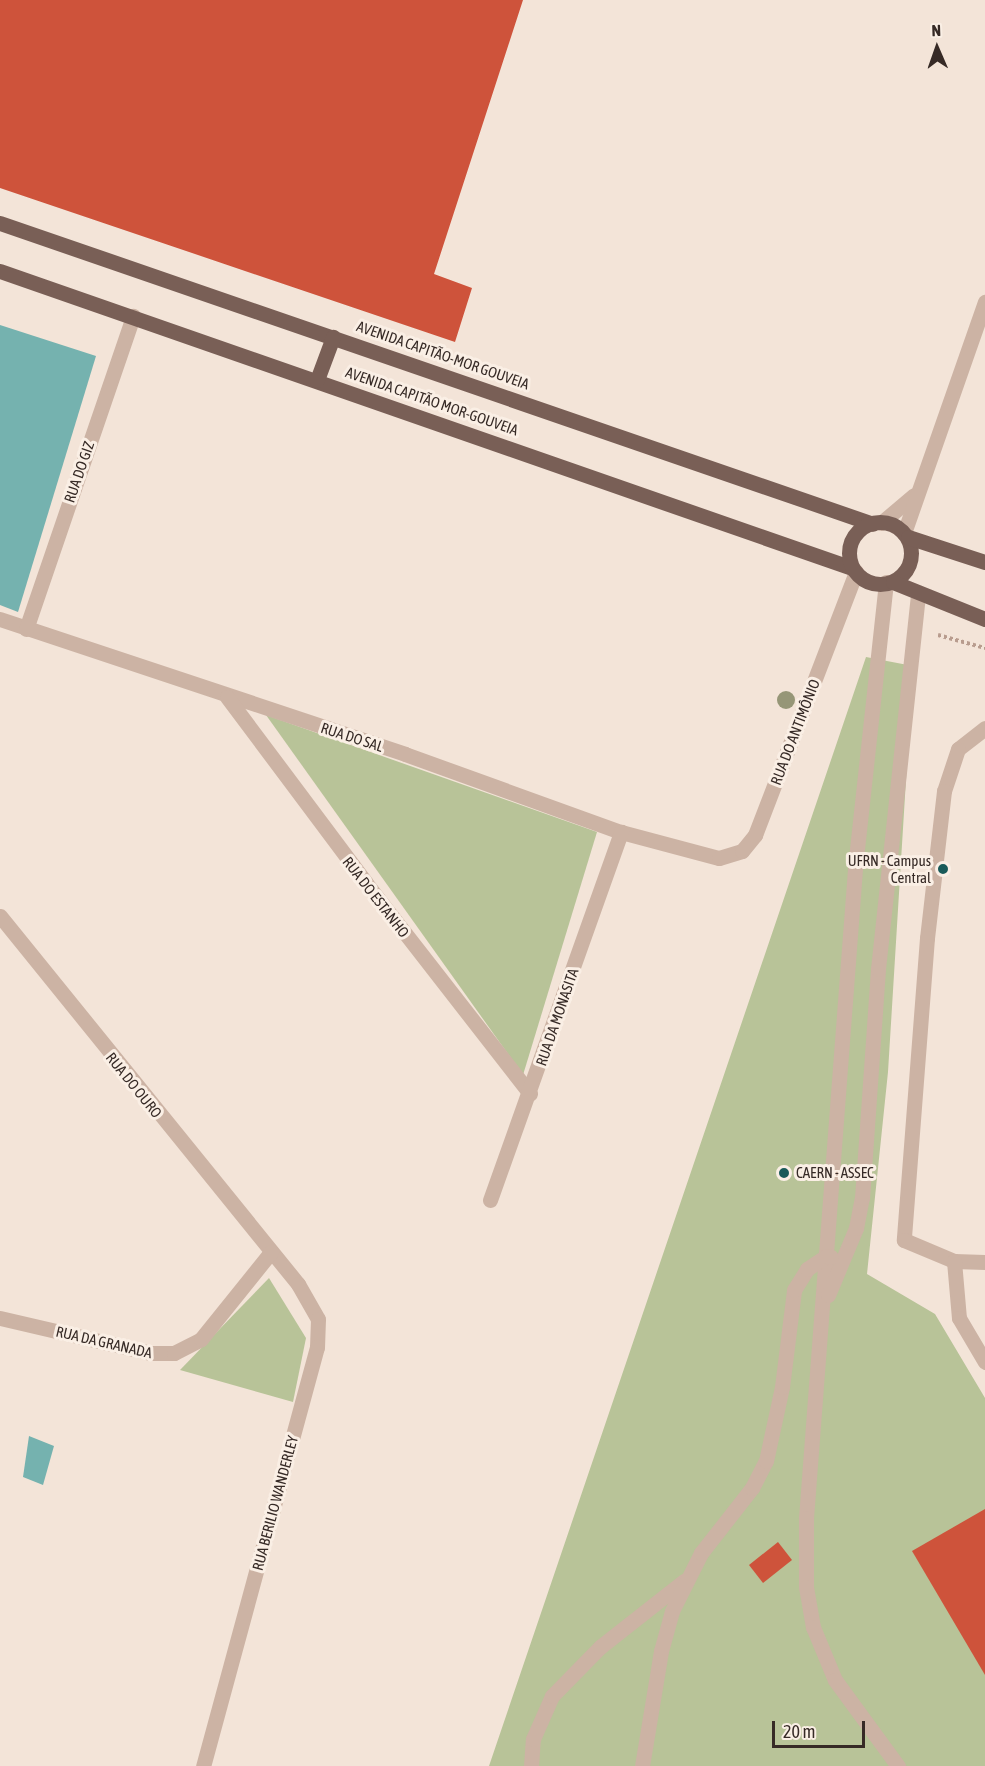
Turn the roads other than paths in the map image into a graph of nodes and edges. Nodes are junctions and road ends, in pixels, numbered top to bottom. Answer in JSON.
{"nodes":[{"id":1,"x":0,"y":223,"type":"edge"},
{"id":2,"x":0,"y":271,"type":"edge"},
{"id":3,"x":985,"y":302,"type":"edge"},
{"id":4,"x":133,"y":316,"type":"junction"},
{"id":5,"x":333,"y":337,"type":"junction"},
{"id":6,"x":317,"y":380,"type":"junction"},
{"id":7,"x":914,"y":495,"type":"junction"},
{"id":8,"x":877,"y":523,"type":"junction"},
{"id":9,"x":906,"y":535,"type":"junction"},
{"id":10,"x":985,"y":562,"type":"edge"},
{"id":11,"x":854,"y":570,"type":"junction"},
{"id":12,"x":890,"y":582,"type":"junction"},
{"id":13,"x":918,"y":594,"type":"junction"},
{"id":14,"x":0,"y":619,"type":"edge"},
{"id":15,"x":985,"y":619,"type":"edge"},
{"id":16,"x":26,"y":628,"type":"junction"},
{"id":17,"x":227,"y":697,"type":"junction"},
{"id":18,"x":985,"y":728,"type":"edge"},
{"id":19,"x":621,"y":832,"type":"junction"},
{"id":20,"x":702,"y":857,"type":"joint"},
{"id":21,"x":0,"y":916,"type":"edge"},
{"id":22,"x":530,"y":1094,"type":"junction"},
{"id":23,"x":490,"y":1200,"type":"dead end"},
{"id":24,"x":271,"y":1252,"type":"junction"},
{"id":25,"x":826,"y":1256,"type":"junction"},
{"id":26,"x":843,"y":1258,"type":"junction"},
{"id":27,"x":954,"y":1261,"type":"junction"},
{"id":28,"x":985,"y":1262,"type":"edge"},
{"id":29,"x":824,"y":1303,"type":"junction"},
{"id":30,"x":0,"y":1318,"type":"edge"},
{"id":31,"x":985,"y":1362,"type":"edge"},
{"id":32,"x":684,"y":1581,"type":"junction"},
{"id":33,"x":203,"y":1766,"type":"edge"},
{"id":34,"x":531,"y":1766,"type":"edge"},
{"id":35,"x":642,"y":1766,"type":"edge"},
{"id":36,"x":898,"y":1766,"type":"edge"}],
"edges":[{"from":1,"to":5,"type":"main road","name":"AVENIDA CAPITÃO-MOR GOUVEIA"},
{"from":2,"to":4,"type":"main road","name":"AVENIDA CAPITÃO MOR-GOUVEIA"},
{"from":3,"to":7,"type":"street"},
{"from":4,"to":6,"type":"main road","name":"AVENIDA CAPITÃO MOR-GOUVEIA"},
{"from":4,"to":16,"type":"street","name":"RUA DO GIZ"},
{"from":5,"to":6,"type":"main road"},
{"from":5,"to":8,"type":"main road","name":"AVENIDA CAPITÃO-MOR GOUVEIA"},
{"from":6,"to":11,"type":"main road","name":"AVENIDA CAPITÃO MOR-GOUVEIA"},
{"from":7,"to":8,"type":"street"},
{"from":7,"to":9,"type":"street"},
{"from":8,"to":9,"type":"main road"},
{"from":8,"to":11,"type":"main road"},
{"from":9,"to":10,"type":"main road"},
{"from":9,"to":12,"type":"main road"},
{"from":11,"to":12,"type":"main road"},
{"from":11,"to":20,"type":"street","name":"RUA DO ANTIMÔNIO"},
{"from":12,"to":13,"type":"main road"},
{"from":12,"to":25,"type":"street"},
{"from":13,"to":15,"type":"main road"},
{"from":13,"to":26,"type":"street"},
{"from":14,"to":16,"type":"street","name":"RUA DO SAL"},
{"from":16,"to":17,"type":"street","name":"RUA DO SAL"},
{"from":17,"to":19,"type":"street","name":"RUA DO SAL"},
{"from":17,"to":22,"type":"street","name":"RUA DO ESTANHO"},
{"from":18,"to":27,"type":"street"},
{"from":19,"to":20,"type":"street","name":"RUA DO SAL"},
{"from":19,"to":22,"type":"street","name":"RUA DA MONASITA"},
{"from":21,"to":24,"type":"street","name":"RUA DO OURO"},
{"from":22,"to":23,"type":"street","name":"RUA DA MONASITA"},
{"from":24,"to":30,"type":"street","name":"RUA DA GRANADA"},
{"from":24,"to":33,"type":"street","name":"RUA BERILIO WANDERLEY"},
{"from":25,"to":26,"type":"street"},
{"from":25,"to":29,"type":"street"},
{"from":25,"to":32,"type":"street"},
{"from":26,"to":29,"type":"street"},
{"from":27,"to":28,"type":"street"},
{"from":27,"to":31,"type":"street"},
{"from":29,"to":36,"type":"street"},
{"from":32,"to":34,"type":"street"},
{"from":32,"to":35,"type":"street"}]}
